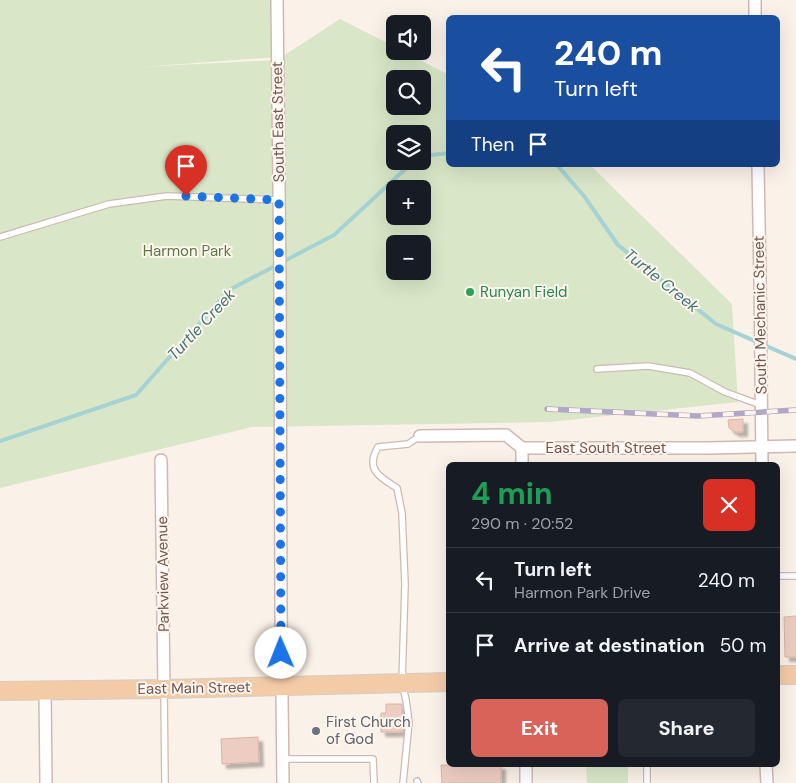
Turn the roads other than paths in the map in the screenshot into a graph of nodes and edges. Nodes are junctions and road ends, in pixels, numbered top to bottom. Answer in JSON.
{"nodes":[{"id":1,"x":277,"y":0,"type":"edge"},
{"id":2,"x":755,"y":0,"type":"edge"},
{"id":3,"x":755,"y":15,"type":"edge"},
{"id":4,"x":758,"y":167,"type":"edge"},
{"id":5,"x":279,"y":200,"type":"junction"},
{"id":6,"x":0,"y":237,"type":"edge"},
{"id":7,"x":597,"y":369,"type":"dead end"},
{"id":8,"x":761,"y":405,"type":"junction"},
{"id":9,"x":420,"y":436,"type":"joint"},
{"id":10,"x":796,"y":446,"type":"edge"},
{"id":11,"x":762,"y":447,"type":"junction"},
{"id":12,"x":522,"y":448,"type":"junction"},
{"id":13,"x":161,"y":460,"type":"dead end"},
{"id":14,"x":522,"y":462,"type":"edge"},
{"id":15,"x":762,"y":462,"type":"edge"},
{"id":16,"x":780,"y":576,"type":"edge"},
{"id":17,"x":796,"y":576,"type":"edge"},
{"id":18,"x":780,"y":675,"type":"edge"},
{"id":19,"x":796,"y":675,"type":"edge"},
{"id":20,"x":446,"y":682,"type":"edge"},
{"id":21,"x":402,"y":683,"type":"junction"},
{"id":22,"x":282,"y":686,"type":"junction"},
{"id":23,"x":164,"y":689,"type":"junction"},
{"id":24,"x":45,"y":690,"type":"junction"},
{"id":25,"x":0,"y":691,"type":"edge"},
{"id":26,"x":283,"y":759,"type":"junction"},
{"id":27,"x":526,"y":767,"type":"edge"},
{"id":28,"x":647,"y":767,"type":"edge"},
{"id":29,"x":766,"y":767,"type":"edge"},
{"id":30,"x":46,"y":783,"type":"edge"},
{"id":31,"x":165,"y":783,"type":"edge"},
{"id":32,"x":283,"y":783,"type":"edge"},
{"id":33,"x":374,"y":783,"type":"edge"},
{"id":34,"x":403,"y":783,"type":"edge"},
{"id":35,"x":526,"y":783,"type":"edge"},
{"id":36,"x":647,"y":783,"type":"edge"},
{"id":37,"x":767,"y":783,"type":"edge"}],
"edges":[{"from":1,"to":5,"type":"street","name":"South East Street"},
{"from":2,"to":3,"type":"street"},
{"from":4,"to":8,"type":"street","name":"South Mechanic Street"},
{"from":5,"to":6,"type":"lane"},
{"from":5,"to":22,"type":"street","name":"South East Street"},
{"from":7,"to":8,"type":"lane"},
{"from":8,"to":11,"type":"street","name":"South Mechanic Street"},
{"from":9,"to":12,"type":"street"},
{"from":9,"to":21,"type":"lane"},
{"from":10,"to":11,"type":"street","name":"East South Street"},
{"from":11,"to":12,"type":"street","name":"East South Street"},
{"from":11,"to":15,"type":"street","name":"South Mechanic Street"},
{"from":12,"to":14,"type":"street"},
{"from":13,"to":23,"type":"street","name":"Parkview Avenue"},
{"from":16,"to":17,"type":"lane"},
{"from":18,"to":19,"type":"main road"},
{"from":20,"to":21,"type":"main road","name":"East Main Street"},
{"from":21,"to":22,"type":"main road","name":"East Main Street"},
{"from":21,"to":34,"type":"lane"},
{"from":22,"to":23,"type":"main road","name":"East Main Street"},
{"from":22,"to":26,"type":"street","name":"South East Street"},
{"from":23,"to":24,"type":"main road","name":"East Main Street"},
{"from":23,"to":31,"type":"lane"},
{"from":24,"to":25,"type":"main road","name":"East Main Street"},
{"from":24,"to":30,"type":"street"},
{"from":26,"to":32,"type":"street","name":"South East Street"},
{"from":26,"to":33,"type":"lane"},
{"from":27,"to":35,"type":"street"},
{"from":28,"to":36,"type":"lane"},
{"from":29,"to":37,"type":"street"}]}
